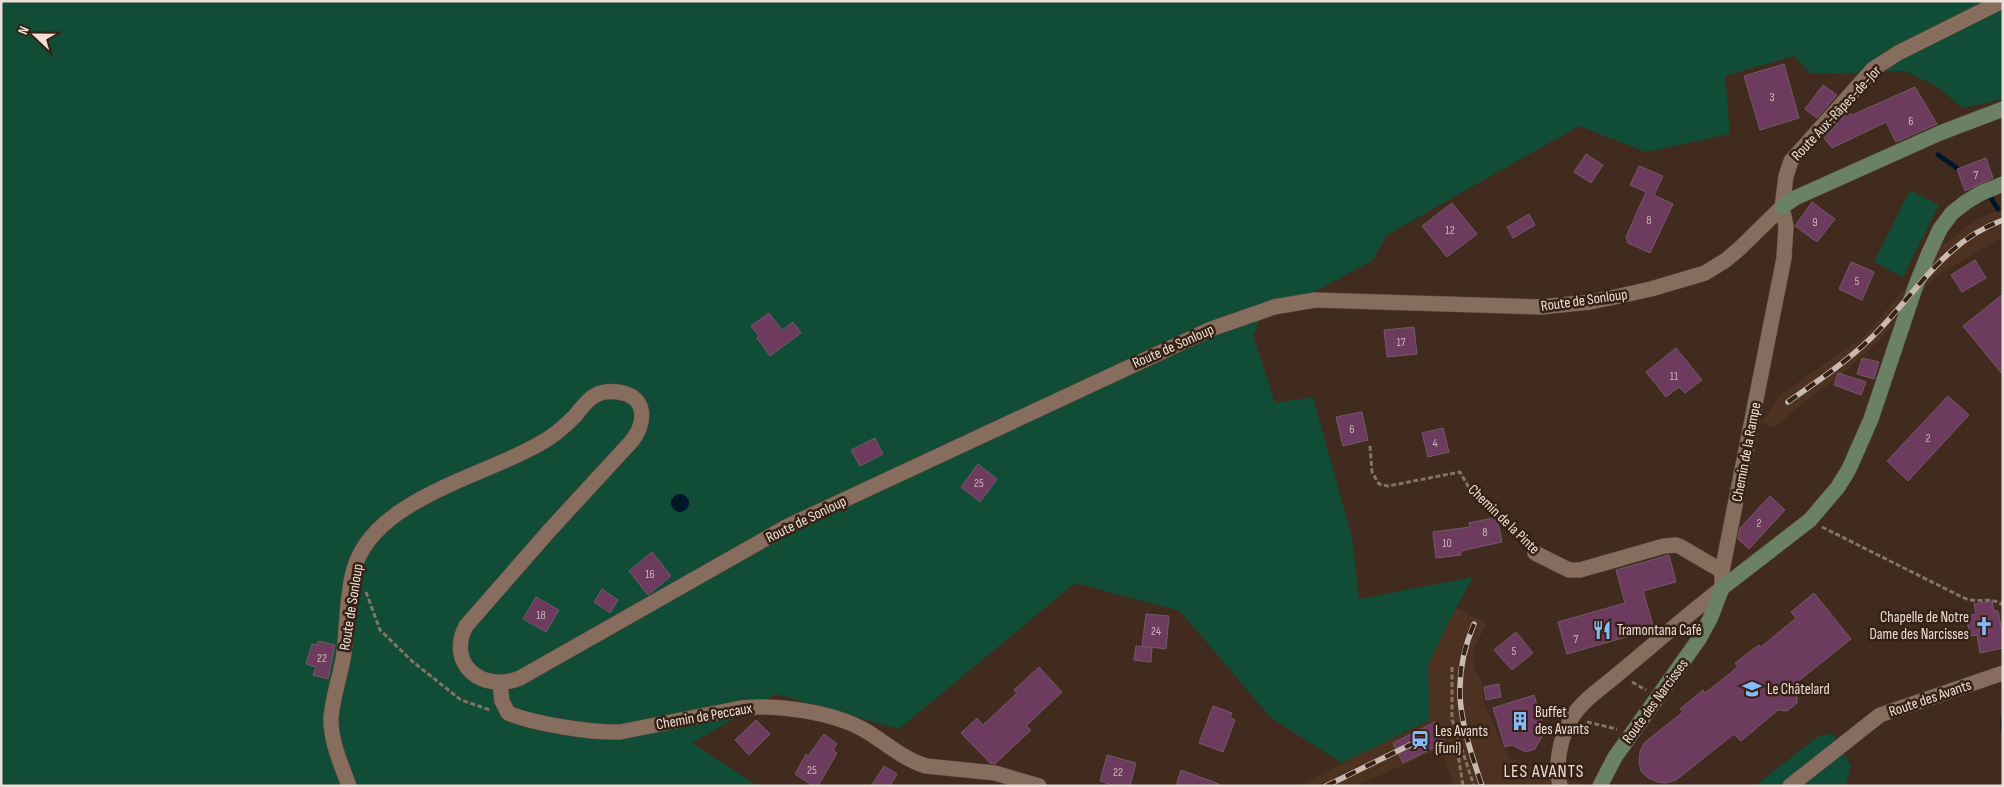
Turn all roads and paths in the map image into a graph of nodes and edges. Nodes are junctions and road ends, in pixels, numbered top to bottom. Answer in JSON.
{"nodes":[{"id":1,"x":2002,"y":1,"type":"edge"},
{"id":2,"x":2003,"y":109,"type":"edge"},
{"id":3,"x":2003,"y":184,"type":"edge"},
{"id":4,"x":1782,"y":207,"type":"junction"},
{"id":5,"x":1370,"y":446,"type":"dead end"},
{"id":6,"x":1810,"y":520,"type":"junction"},
{"id":7,"x":1535,"y":553,"type":"joint"},
{"id":8,"x":353,"y":571,"type":"junction"},
{"id":9,"x":1722,"y":571,"type":"junction"},
{"id":10,"x":1722,"y":588,"type":"junction"},
{"id":11,"x":2003,"y":605,"type":"edge"},
{"id":12,"x":1452,"y":667,"type":"dead end"},
{"id":13,"x":1619,"y":674,"type":"junction"},
{"id":14,"x":2003,"y":674,"type":"edge"},
{"id":15,"x":500,"y":683,"type":"junction"},
{"id":16,"x":1658,"y":697,"type":"junction"},
{"id":17,"x":508,"y":713,"type":"junction"},
{"id":18,"x":1571,"y":719,"type":"junction"},
{"id":19,"x":1632,"y":733,"type":"junction"},
{"id":20,"x":1461,"y":746,"type":"junction"},
{"id":21,"x":350,"y":786,"type":"edge"},
{"id":22,"x":1038,"y":786,"type":"edge"},
{"id":23,"x":1463,"y":786,"type":"edge"},
{"id":24,"x":1474,"y":786,"type":"edge"},
{"id":25,"x":1560,"y":786,"type":"edge"},
{"id":26,"x":1600,"y":786,"type":"edge"},
{"id":27,"x":1790,"y":786,"type":"edge"}],
"edges":[{"from":1,"to":4,"type":"street","name":"Route Aux-Râpes-de-Jor"},
{"from":2,"to":4,"type":"street","name":"Route de Sonloup"},
{"from":3,"to":6,"type":"street"},
{"from":4,"to":9,"type":"street","name":"Chemin de la Rampe"},
{"from":4,"to":15,"type":"street","name":"Route de Sonloup"},
{"from":5,"to":7,"type":"path","name":"Chemin de la Pinte"},
{"from":6,"to":10,"type":"street"},
{"from":6,"to":11,"type":"path"},
{"from":7,"to":9,"type":"street","name":"Chemin de la Pinte"},
{"from":8,"to":15,"type":"street","name":"Route de Sonloup"},
{"from":8,"to":17,"type":"path"},
{"from":8,"to":21,"type":"street","name":"Route de Sonloup"},
{"from":9,"to":10,"type":"street","name":"Chemin de la Rampe"},
{"from":10,"to":13,"type":"street"},
{"from":10,"to":16,"type":"street","name":"Route des Narcisses"},
{"from":12,"to":20,"type":"path"},
{"from":13,"to":16,"type":"path"},
{"from":13,"to":18,"type":"street"},
{"from":14,"to":27,"type":"street","name":"Route des Avants"},
{"from":15,"to":17,"type":"street"},
{"from":16,"to":19,"type":"street","name":"Route des Narcisses"},
{"from":17,"to":22,"type":"street","name":"Chemin de Peccaux"},
{"from":18,"to":19,"type":"path"},
{"from":18,"to":25,"type":"street"},
{"from":19,"to":26,"type":"street","name":"Route des Narcisses"},
{"from":20,"to":23,"type":"path"},
{"from":20,"to":24,"type":"path"}]}
